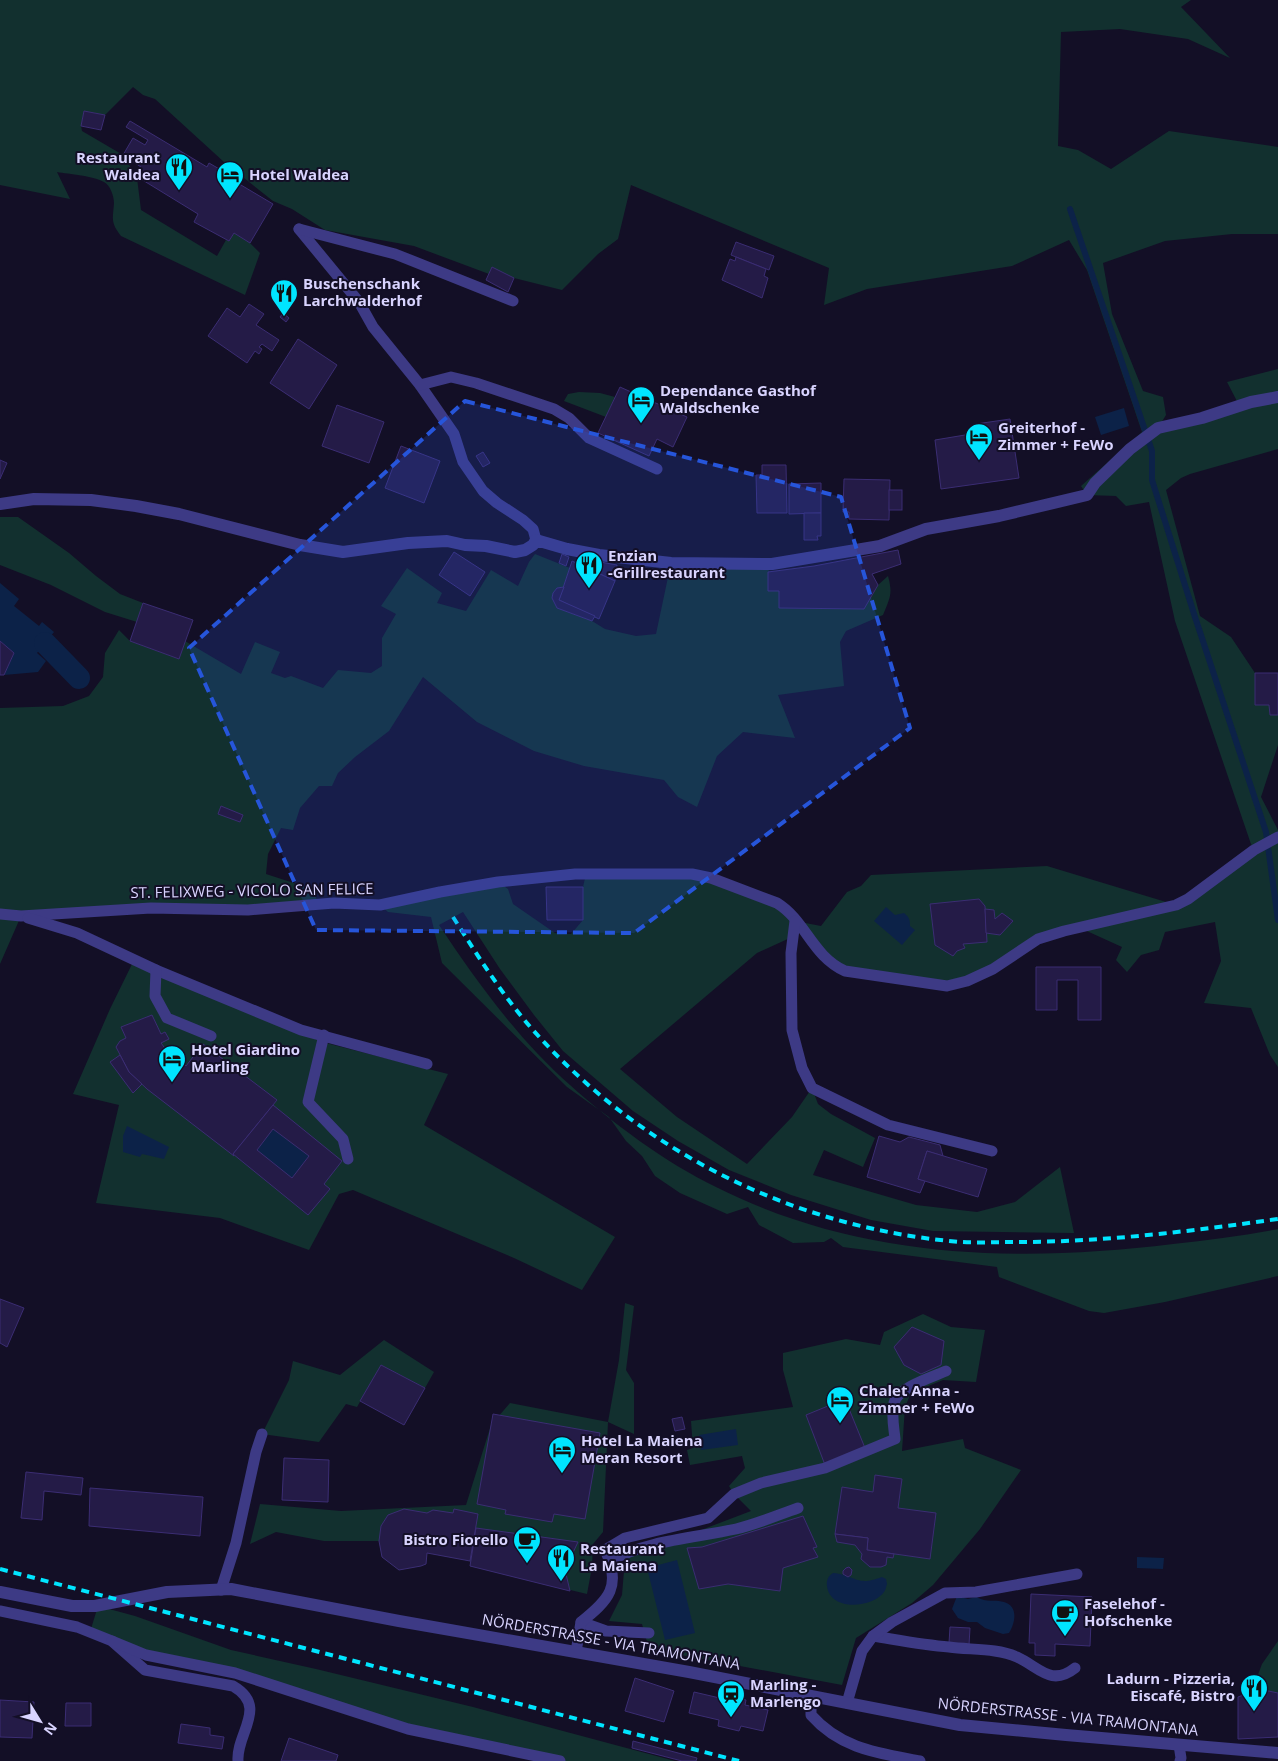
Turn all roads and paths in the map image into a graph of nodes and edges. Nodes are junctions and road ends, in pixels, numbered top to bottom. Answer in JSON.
{"nodes":[{"id":1,"x":514,"y":300,"type":"dead end"},
{"id":2,"x":420,"y":385,"type":"junction"},
{"id":3,"x":1278,"y":397,"type":"edge"},
{"id":4,"x":657,"y":469,"type":"dead end"},
{"id":5,"x":0,"y":504,"type":"edge"},
{"id":6,"x":536,"y":540,"type":"junction"},
{"id":7,"x":1278,"y":837,"type":"edge"},
{"id":8,"x":0,"y":914,"type":"edge"},
{"id":9,"x":21,"y":916,"type":"junction"},
{"id":10,"x":795,"y":921,"type":"junction"},
{"id":11,"x":156,"y":970,"type":"junction"},
{"id":12,"x":324,"y":1035,"type":"junction"},
{"id":13,"x":211,"y":1036,"type":"dead end"},
{"id":14,"x":427,"y":1064,"type":"dead end"},
{"id":15,"x":992,"y":1152,"type":"dead end"},
{"id":16,"x":348,"y":1159,"type":"dead end"},
{"id":17,"x":946,"y":1371,"type":"dead end"},
{"id":18,"x":262,"y":1434,"type":"dead end"},
{"id":19,"x":798,"y":1508,"type":"dead end"},
{"id":20,"x":610,"y":1561,"type":"junction"},
{"id":21,"x":1077,"y":1574,"type":"dead end"},
{"id":22,"x":221,"y":1590,"type":"junction"},
{"id":23,"x":0,"y":1592,"type":"edge"},
{"id":24,"x":0,"y":1611,"type":"edge"},
{"id":25,"x":581,"y":1622,"type":"junction"},
{"id":26,"x":649,"y":1633,"type":"dead end"},
{"id":27,"x":873,"y":1636,"type":"junction"},
{"id":28,"x":112,"y":1641,"type":"junction"},
{"id":29,"x":576,"y":1652,"type":"junction"},
{"id":30,"x":1075,"y":1668,"type":"dead end"},
{"id":31,"x":811,"y":1696,"type":"junction"},
{"id":32,"x":847,"y":1703,"type":"junction"},
{"id":33,"x":1179,"y":1745,"type":"junction"},
{"id":34,"x":1278,"y":1753,"type":"edge"},
{"id":35,"x":238,"y":1761,"type":"edge"},
{"id":36,"x":560,"y":1761,"type":"edge"},
{"id":37,"x":920,"y":1761,"type":"edge"},
{"id":38,"x":1180,"y":1761,"type":"edge"}],
"edges":[{"from":1,"to":2,"type":"lane"},
{"from":2,"to":4,"type":"lane"},
{"from":2,"to":6,"type":"lane"},
{"from":3,"to":6,"type":"street"},
{"from":5,"to":6,"type":"street"},
{"from":7,"to":10,"type":"lane","name":"ST. FELIXWEG - VICOLO SAN FELICE"},
{"from":8,"to":9,"type":"lane","name":"ST. FELIXWEG - VICOLO SAN FELICE"},
{"from":9,"to":10,"type":"lane","name":"ST. FELIXWEG - VICOLO SAN FELICE"},
{"from":9,"to":11,"type":"lane","name":"ST. FELIXWEG - VICOLO SAN FELICE"},
{"from":10,"to":15,"type":"lane"},
{"from":11,"to":12,"type":"lane","name":"ST. FELIXWEG - VICOLO SAN FELICE"},
{"from":11,"to":13,"type":"lane"},
{"from":12,"to":14,"type":"lane","name":"ST. FELIXWEG - VICOLO SAN FELICE"},
{"from":12,"to":16,"type":"lane"},
{"from":17,"to":20,"type":"lane"},
{"from":18,"to":22,"type":"lane"},
{"from":19,"to":20,"type":"lane"},
{"from":20,"to":25,"type":"lane"},
{"from":21,"to":27,"type":"lane"},
{"from":22,"to":23,"type":"street","name":"NÖRDERSTRASSE - VIA TRAMONTANA"},
{"from":22,"to":29,"type":"street","name":"NÖRDERSTRASSE - VIA TRAMONTANA"},
{"from":24,"to":28,"type":"lane"},
{"from":25,"to":26,"type":"lane"},
{"from":25,"to":29,"type":"lane"},
{"from":27,"to":30,"type":"lane"},
{"from":27,"to":32,"type":"lane"},
{"from":28,"to":35,"type":"lane"},
{"from":28,"to":36,"type":"lane"},
{"from":29,"to":31,"type":"street","name":"NÖRDERSTRASSE - VIA TRAMONTANA"},
{"from":31,"to":32,"type":"street","name":"NÖRDERSTRASSE - VIA TRAMONTANA"},
{"from":31,"to":37,"type":"lane"},
{"from":32,"to":33,"type":"street","name":"NÖRDERSTRASSE - VIA TRAMONTANA"},
{"from":33,"to":34,"type":"street","name":"NÖRDERSTRASSE - VIA TRAMONTANA"},
{"from":33,"to":38,"type":"lane"}]}
